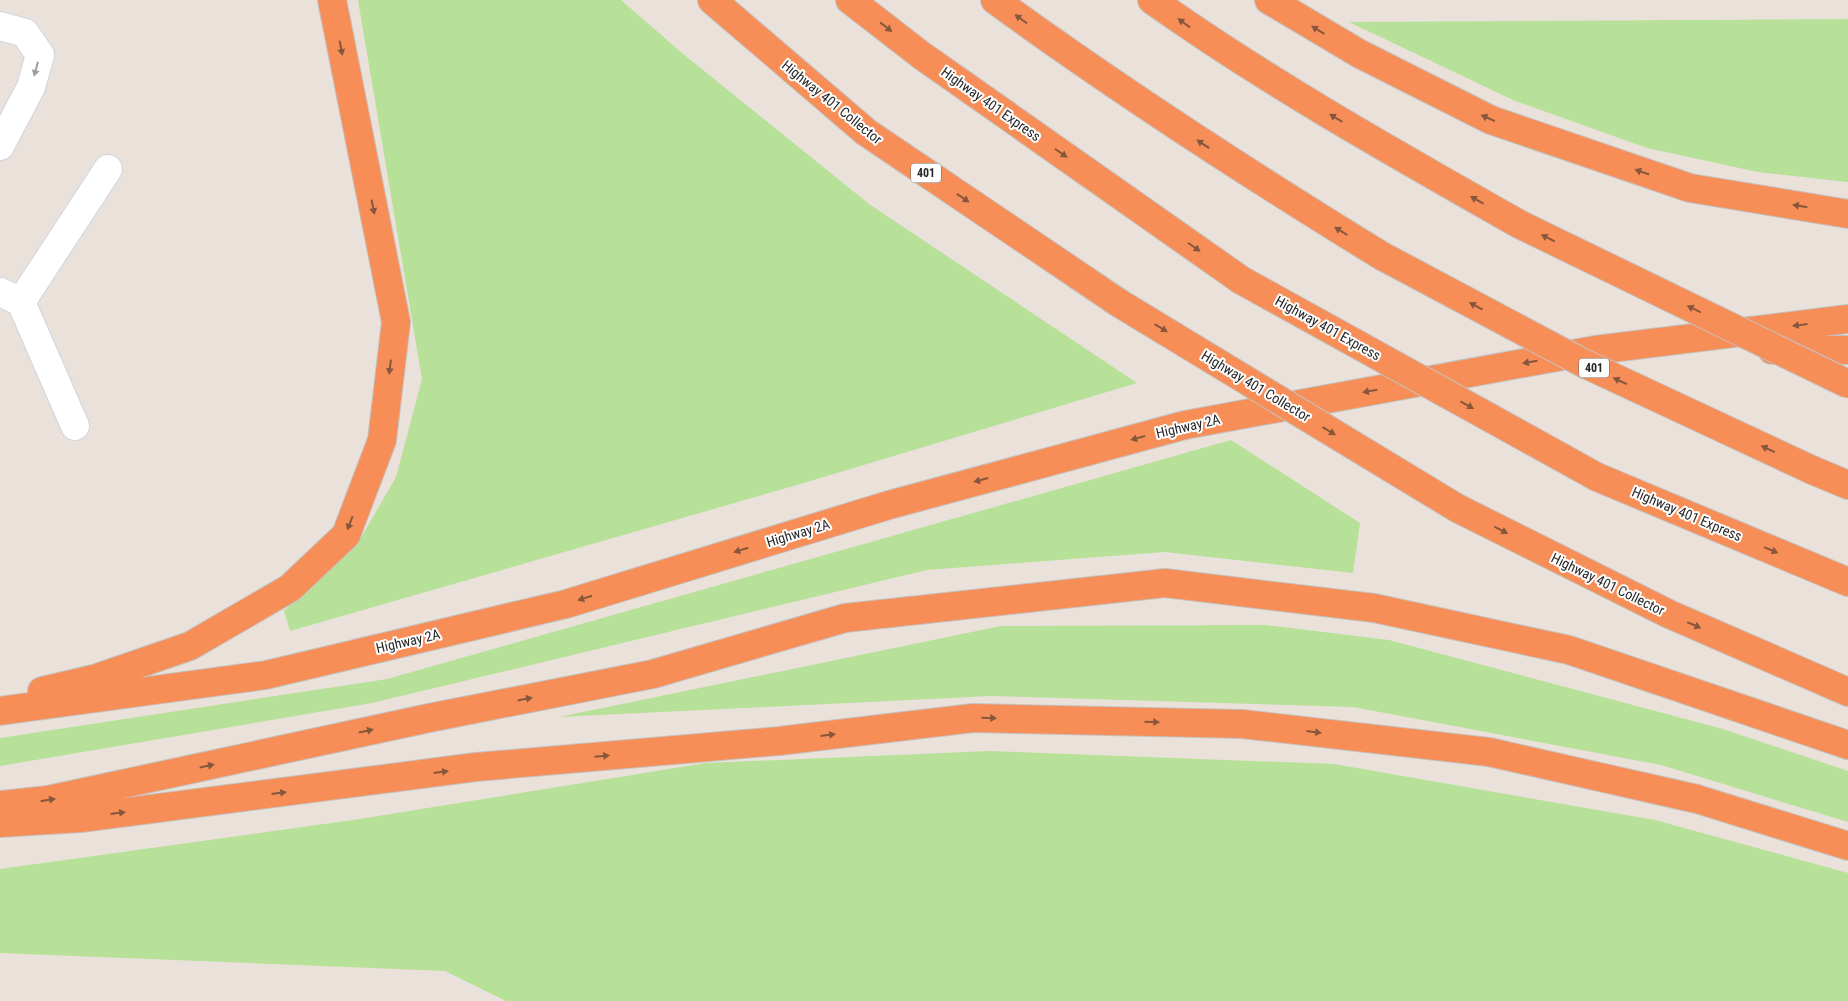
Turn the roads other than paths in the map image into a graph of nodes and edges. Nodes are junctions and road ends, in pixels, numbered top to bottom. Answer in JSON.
{"nodes":[{"id":1,"x":332,"y":0,"type":"edge"},
{"id":2,"x":712,"y":0,"type":"edge"},
{"id":3,"x":850,"y":0,"type":"edge"},
{"id":4,"x":994,"y":0,"type":"edge"},
{"id":5,"x":1152,"y":0,"type":"edge"},
{"id":6,"x":1269,"y":0,"type":"edge"},
{"id":7,"x":0,"y":26,"type":"edge"},
{"id":8,"x":0,"y":146,"type":"edge"},
{"id":9,"x":108,"y":169,"type":"dead end"},
{"id":10,"x":1848,"y":214,"type":"edge"},
{"id":11,"x":11,"y":297,"type":"edge"},
{"id":12,"x":1848,"y":319,"type":"edge"},
{"id":13,"x":1595,"y":350,"type":"junction"},
{"id":14,"x":1848,"y":350,"type":"edge"},
{"id":15,"x":1848,"y":384,"type":"edge"},
{"id":16,"x":75,"y":426,"type":"dead end"},
{"id":17,"x":1848,"y":484,"type":"edge"},
{"id":18,"x":1848,"y":582,"type":"edge"},
{"id":19,"x":1848,"y":692,"type":"edge"},
{"id":20,"x":0,"y":700,"type":"edge"},
{"id":21,"x":0,"y":711,"type":"edge"},
{"id":22,"x":1848,"y":745,"type":"edge"},
{"id":23,"x":0,"y":805,"type":"edge"},
{"id":24,"x":0,"y":823,"type":"edge"},
{"id":25,"x":1848,"y":846,"type":"edge"}],
"edges":[{"from":1,"to":20,"type":"highway","one_way":true},
{"from":2,"to":19,"type":"highway","name":"Highway 401 Collector","number":"401","one_way":true,"bridge":true},
{"from":3,"to":18,"type":"highway","name":"Highway 401 Express","one_way":true,"bridge":true},
{"from":17,"to":4,"type":"highway","number":"401","one_way":true,"bridge":true},
{"from":15,"to":5,"type":"highway","one_way":true,"bridge":true},
{"from":10,"to":6,"type":"highway","one_way":true},
{"from":7,"to":8,"type":"lane","one_way":true},
{"from":9,"to":11,"type":"lane"},
{"from":11,"to":16,"type":"lane"},
{"from":12,"to":13,"type":"highway","one_way":true},
{"from":13,"to":14,"type":"highway"},
{"from":13,"to":21,"type":"highway","name":"Highway 2A","one_way":true},
{"from":23,"to":22,"type":"highway","one_way":true},
{"from":24,"to":25,"type":"highway","one_way":true}]}
